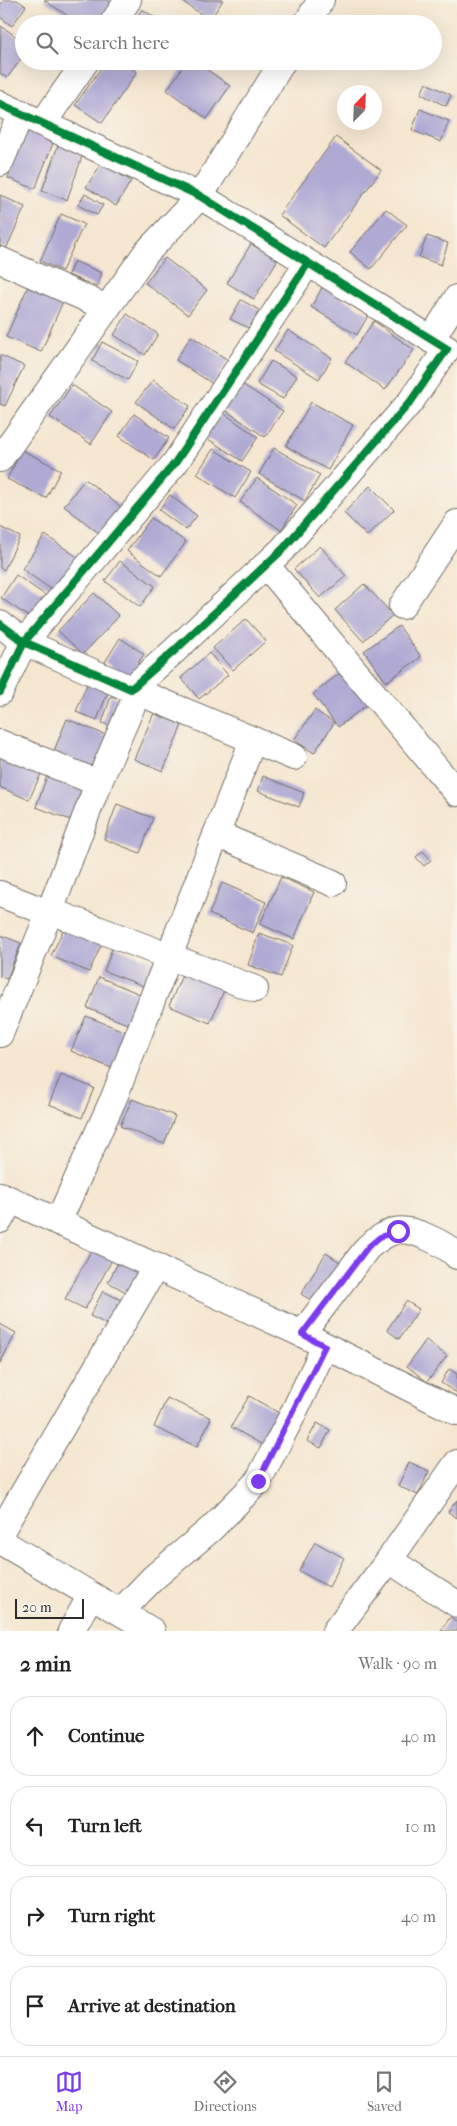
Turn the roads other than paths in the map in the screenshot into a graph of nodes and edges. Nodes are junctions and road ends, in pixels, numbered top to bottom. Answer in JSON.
{"nodes":[{"id":1,"x":128,"y":0,"type":"edge"},
{"id":2,"x":321,"y":0,"type":"edge"},
{"id":3,"x":118,"y":15,"type":"edge"},
{"id":4,"x":312,"y":15,"type":"edge"},
{"id":5,"x":75,"y":70,"type":"edge"},
{"id":6,"x":277,"y":70,"type":"edge"},
{"id":7,"x":21,"y":114,"type":"edge"},
{"id":8,"x":0,"y":163,"type":"edge"},
{"id":9,"x":200,"y":196,"type":"junction"},
{"id":10,"x":0,"y":260,"type":"edge"},
{"id":11,"x":308,"y":263,"type":"junction"},
{"id":12,"x":457,"y":298,"type":"edge"},
{"id":13,"x":107,"y":308,"type":"junction"},
{"id":14,"x":445,"y":348,"type":"edge"},
{"id":15,"x":4,"y":445,"type":"edge"},
{"id":16,"x":453,"y":536,"type":"edge"},
{"id":17,"x":266,"y":565,"type":"junction"},
{"id":18,"x":402,"y":606,"type":"dead end"},
{"id":19,"x":0,"y":624,"type":"edge"},
{"id":20,"x":24,"y":642,"type":"junction"},
{"id":21,"x":135,"y":690,"type":"junction"},
{"id":22,"x":0,"y":692,"type":"edge"},
{"id":23,"x":253,"y":740,"type":"junction"},
{"id":24,"x":0,"y":743,"type":"edge"},
{"id":25,"x":294,"y":756,"type":"dead end"},
{"id":26,"x":98,"y":782,"type":"junction"},
{"id":27,"x":457,"y":793,"type":"edge"},
{"id":28,"x":216,"y":834,"type":"junction"},
{"id":29,"x":333,"y":883,"type":"dead end"},
{"id":30,"x":0,"y":894,"type":"edge"},
{"id":31,"x":50,"y":912,"type":"junction"},
{"id":32,"x":168,"y":957,"type":"junction"},
{"id":33,"x":255,"y":989,"type":"dead end"},
{"id":34,"x":0,"y":1034,"type":"edge"},
{"id":35,"x":4,"y":1205,"type":"edge"},
{"id":36,"x":58,"y":1222,"type":"junction"},
{"id":37,"x":457,"y":1256,"type":"edge"},
{"id":38,"x":156,"y":1266,"type":"junction"},
{"id":39,"x":302,"y":1334,"type":"junction"},
{"id":40,"x":325,"y":1346,"type":"junction"},
{"id":41,"x":457,"y":1412,"type":"edge"},
{"id":42,"x":457,"y":1462,"type":"edge"},
{"id":43,"x":0,"y":1534,"type":"edge"},
{"id":44,"x":0,"y":1541,"type":"edge"},
{"id":45,"x":389,"y":1560,"type":"junction"},
{"id":46,"x":91,"y":1595,"type":"junction"},
{"id":47,"x":457,"y":1604,"type":"edge"},
{"id":48,"x":120,"y":1612,"type":"junction"},
{"id":49,"x":71,"y":1631,"type":"edge"},
{"id":50,"x":152,"y":1631,"type":"edge"},
{"id":51,"x":335,"y":1631,"type":"edge"}],
"edges":[{"from":1,"to":3,"type":"street"},
{"from":2,"to":4,"type":"street"},
{"from":5,"to":7,"type":"street"},
{"from":6,"to":9,"type":"street"},
{"from":7,"to":8,"type":"street"},
{"from":7,"to":9,"type":"street"},
{"from":9,"to":11,"type":"street"},
{"from":9,"to":13,"type":"street"},
{"from":10,"to":13,"type":"street"},
{"from":11,"to":14,"type":"street"},
{"from":11,"to":20,"type":"street"},
{"from":12,"to":14,"type":"street"},
{"from":13,"to":15,"type":"street"},
{"from":14,"to":17,"type":"street"},
{"from":16,"to":18,"type":"street"},
{"from":17,"to":21,"type":"street"},
{"from":17,"to":27,"type":"street"},
{"from":19,"to":20,"type":"street"},
{"from":20,"to":21,"type":"street"},
{"from":20,"to":22,"type":"street"},
{"from":21,"to":23,"type":"street"},
{"from":21,"to":26,"type":"street"},
{"from":23,"to":25,"type":"street"},
{"from":23,"to":28,"type":"street"},
{"from":24,"to":26,"type":"street"},
{"from":26,"to":31,"type":"street"},
{"from":28,"to":29,"type":"street"},
{"from":28,"to":32,"type":"street"},
{"from":30,"to":31,"type":"street"},
{"from":31,"to":32,"type":"street"},
{"from":31,"to":34,"type":"street"},
{"from":32,"to":33,"type":"street"},
{"from":32,"to":36,"type":"street"},
{"from":35,"to":36,"type":"street"},
{"from":36,"to":38,"type":"street"},
{"from":37,"to":39,"type":"street"},
{"from":38,"to":39,"type":"street"},
{"from":38,"to":43,"type":"street"},
{"from":39,"to":40,"type":"street"},
{"from":40,"to":41,"type":"street"},
{"from":40,"to":48,"type":"street"},
{"from":42,"to":45,"type":"street"},
{"from":44,"to":46,"type":"street"},
{"from":45,"to":47,"type":"street"},
{"from":45,"to":51,"type":"street"},
{"from":46,"to":48,"type":"street"},
{"from":46,"to":49,"type":"street"},
{"from":48,"to":50,"type":"street"}]}
